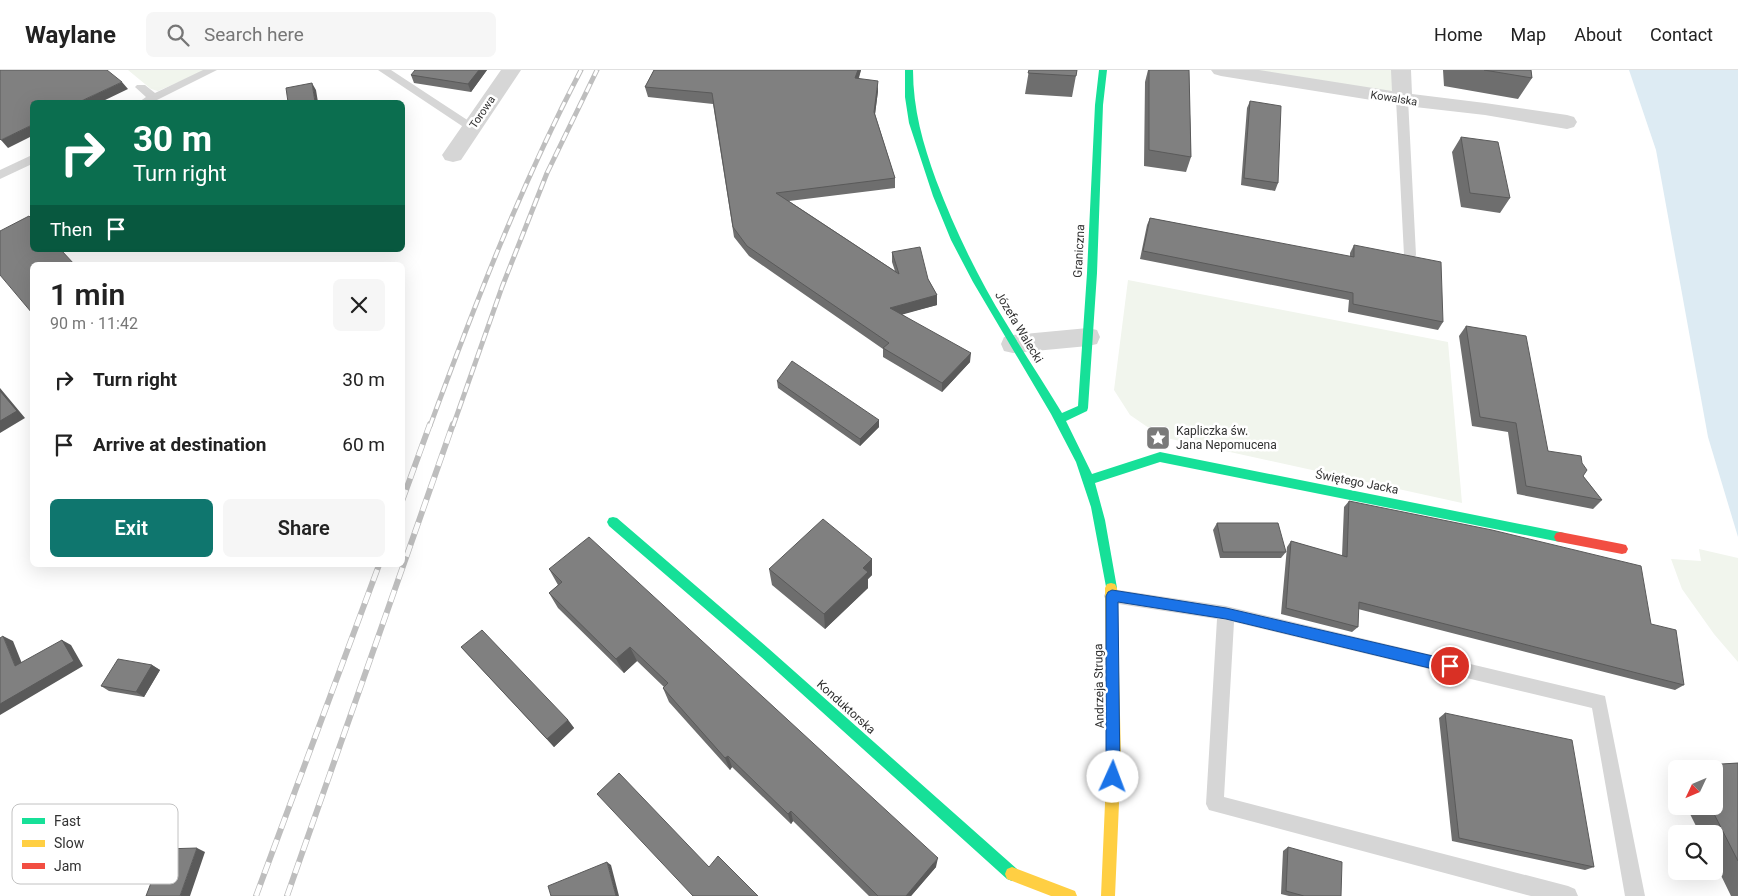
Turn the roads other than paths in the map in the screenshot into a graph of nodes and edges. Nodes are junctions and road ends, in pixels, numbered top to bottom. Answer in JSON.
{"nodes":[{"id":1,"x":212,"y":70,"type":"edge"},
{"id":2,"x":384,"y":70,"type":"edge"},
{"id":3,"x":511,"y":70,"type":"edge"},
{"id":4,"x":909,"y":70,"type":"edge"},
{"id":5,"x":1102,"y":70,"type":"edge"},
{"id":6,"x":1221,"y":70,"type":"edge"},
{"id":7,"x":1401,"y":70,"type":"edge"},
{"id":8,"x":141,"y":87,"type":"dead end"},
{"id":9,"x":1402,"y":99,"type":"junction"},
{"id":10,"x":150,"y":100,"type":"edge"},
{"id":11,"x":1567,"y":122,"type":"dead end"},
{"id":12,"x":472,"y":127,"type":"junction"},
{"id":13,"x":453,"y":155,"type":"dead end"},
{"id":14,"x":30,"y":160,"type":"edge"},
{"id":15,"x":0,"y":175,"type":"edge"},
{"id":16,"x":1410,"y":255,"type":"edge"},
{"id":17,"x":1088,"y":337,"type":"junction"},
{"id":18,"x":1013,"y":344,"type":"junction"},
{"id":19,"x":1060,"y":419,"type":"junction"},
{"id":20,"x":1089,"y":480,"type":"junction"},
{"id":21,"x":613,"y":522,"type":"dead end"},
{"id":22,"x":1622,"y":549,"type":"dead end"},
{"id":23,"x":1112,"y":596,"type":"junction"},
{"id":24,"x":1226,"y":613,"type":"junction"},
{"id":25,"x":1070,"y":896,"type":"edge"},
{"id":26,"x":1108,"y":896,"type":"edge"},
{"id":27,"x":1568,"y":896,"type":"edge"},
{"id":28,"x":1635,"y":896,"type":"edge"}],
"edges":[{"from":1,"to":10,"type":"lane"},
{"from":2,"to":12,"type":"lane"},
{"from":3,"to":12,"type":"street","name":"Torowa"},
{"from":4,"to":18,"type":"street","name":"Józefa Walecki"},
{"from":5,"to":17,"type":"street","name":"Graniczna"},
{"from":6,"to":9,"type":"street","name":"Kowalska"},
{"from":7,"to":9,"type":"street"},
{"from":8,"to":10,"type":"lane"},
{"from":9,"to":11,"type":"street","name":"Kowalska"},
{"from":9,"to":16,"type":"lane"},
{"from":12,"to":13,"type":"street","name":"Torowa"},
{"from":14,"to":15,"type":"lane"},
{"from":17,"to":18,"type":"street"},
{"from":17,"to":19,"type":"street","name":"Graniczna"},
{"from":18,"to":19,"type":"street","name":"Józefa Walecki"},
{"from":19,"to":20,"type":"street","name":"Józefa Walecki"},
{"from":20,"to":22,"type":"street","name":"Świętego Jacka"},
{"from":20,"to":23,"type":"street","name":"Józefa Walecki"},
{"from":21,"to":25,"type":"street","name":"Konduktorska"},
{"from":23,"to":24,"type":"lane"},
{"from":23,"to":26,"type":"street","name":"Andrzeja Struga"},
{"from":24,"to":27,"type":"lane"},
{"from":24,"to":28,"type":"lane"}]}
